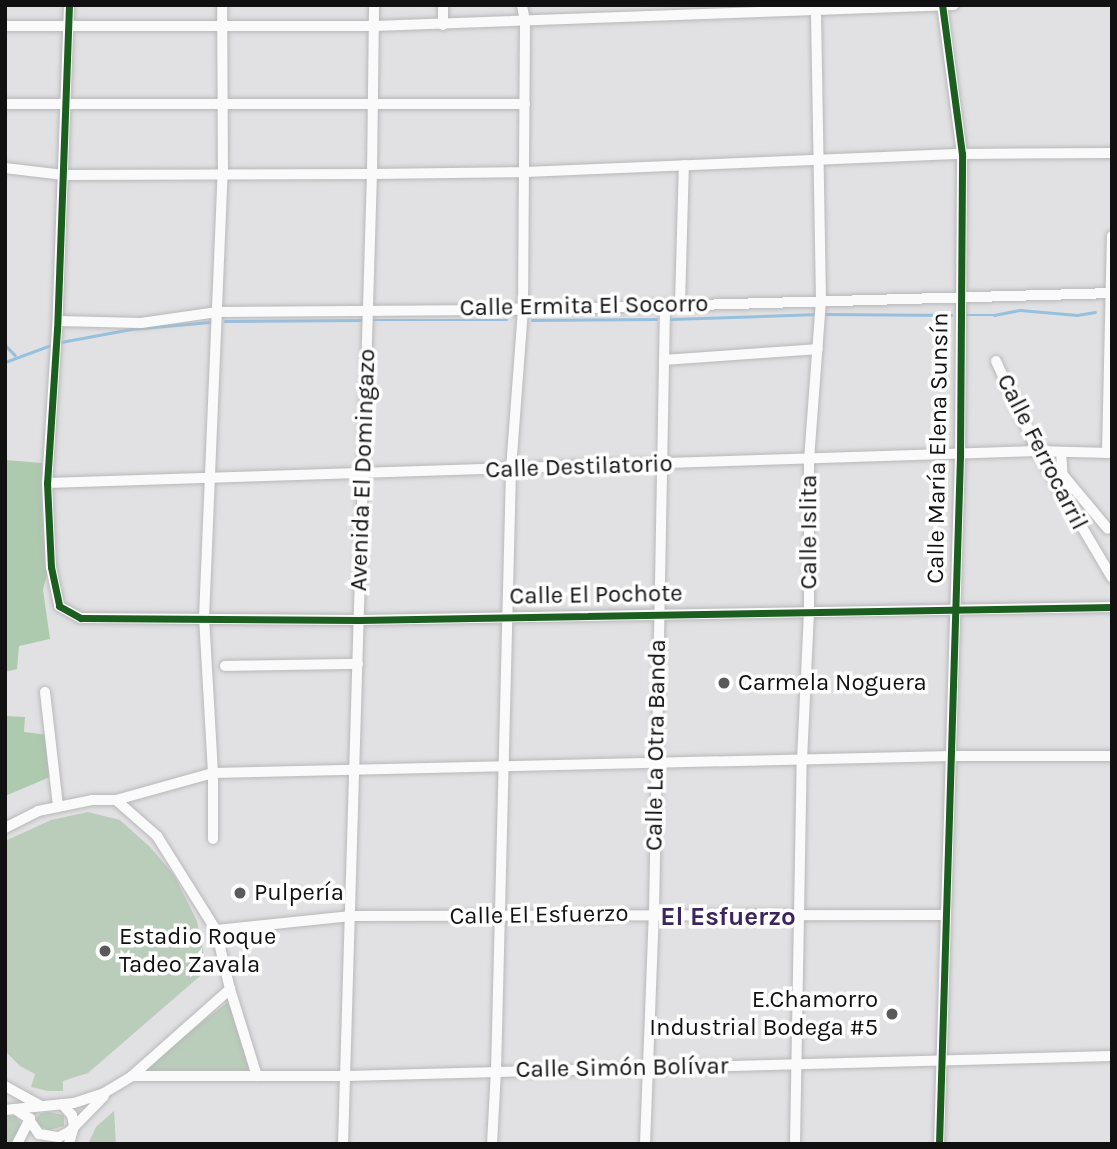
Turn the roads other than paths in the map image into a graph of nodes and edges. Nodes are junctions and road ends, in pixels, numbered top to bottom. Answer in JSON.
{"nodes":[{"id":1,"x":69,"y":5,"type":"edge"},
{"id":2,"x":222,"y":5,"type":"edge"},
{"id":3,"x":374,"y":5,"type":"edge"},
{"id":4,"x":443,"y":5,"type":"edge"},
{"id":5,"x":522,"y":5,"type":"edge"},
{"id":6,"x":954,"y":5,"type":"edge"},
{"id":7,"x":942,"y":6,"type":"edge"},
{"id":8,"x":816,"y":7,"type":"edge"},
{"id":9,"x":525,"y":21,"type":"junction"},
{"id":10,"x":443,"y":25,"type":"junction"},
{"id":11,"x":5,"y":26,"type":"edge"},
{"id":12,"x":69,"y":26,"type":"junction"},
{"id":13,"x":374,"y":26,"type":"junction"},
{"id":14,"x":223,"y":28,"type":"junction"},
{"id":15,"x":373,"y":102,"type":"junction"},
{"id":16,"x":68,"y":103,"type":"junction"},
{"id":17,"x":223,"y":103,"type":"junction"},
{"id":18,"x":5,"y":104,"type":"edge"},
{"id":19,"x":525,"y":104,"type":"junction"},
{"id":20,"x":1112,"y":153,"type":"edge"},
{"id":21,"x":962,"y":154,"type":"junction"},
{"id":22,"x":818,"y":160,"type":"junction"},
{"id":23,"x":684,"y":166,"type":"junction"},
{"id":24,"x":5,"y":168,"type":"edge"},
{"id":25,"x":525,"y":172,"type":"junction"},
{"id":26,"x":223,"y":173,"type":"junction"},
{"id":27,"x":372,"y":174,"type":"junction"},
{"id":28,"x":64,"y":175,"type":"junction"},
{"id":29,"x":1112,"y":236,"type":"edge"},
{"id":30,"x":1110,"y":293,"type":"edge"},
{"id":31,"x":959,"y":296,"type":"junction"},
{"id":32,"x":680,"y":304,"type":"junction"},
{"id":33,"x":665,"y":305,"type":"junction"},
{"id":34,"x":523,"y":310,"type":"junction"},
{"id":35,"x":821,"y":310,"type":"junction"},
{"id":36,"x":217,"y":312,"type":"junction"},
{"id":37,"x":368,"y":313,"type":"junction"},
{"id":38,"x":58,"y":321,"type":"junction"},
{"id":39,"x":818,"y":349,"type":"junction"},
{"id":40,"x":665,"y":360,"type":"junction"},
{"id":41,"x":996,"y":361,"type":"dead end"},
{"id":42,"x":1037,"y":451,"type":"junction"},
{"id":43,"x":1062,"y":452,"type":"junction"},
{"id":44,"x":1109,"y":453,"type":"edge"},
{"id":45,"x":960,"y":456,"type":"junction"},
{"id":46,"x":809,"y":460,"type":"junction"},
{"id":47,"x":664,"y":464,"type":"junction"},
{"id":48,"x":511,"y":469,"type":"junction"},
{"id":49,"x":209,"y":475,"type":"junction"},
{"id":50,"x":363,"y":475,"type":"junction"},
{"id":51,"x":1063,"y":475,"type":"junction"},
{"id":52,"x":47,"y":483,"type":"junction"},
{"id":53,"x":1064,"y":502,"type":"junction"},
{"id":54,"x":1108,"y":529,"type":"dead end"},
{"id":55,"x":1112,"y":578,"type":"edge"},
{"id":56,"x":1112,"y":607,"type":"edge"},
{"id":57,"x":809,"y":610,"type":"junction"},
{"id":58,"x":954,"y":611,"type":"junction"},
{"id":59,"x":658,"y":613,"type":"junction"},
{"id":60,"x":508,"y":615,"type":"junction"},
{"id":61,"x":204,"y":618,"type":"junction"},
{"id":62,"x":359,"y":620,"type":"junction"},
{"id":63,"x":358,"y":664,"type":"junction"},
{"id":64,"x":225,"y":666,"type":"dead end"},
{"id":65,"x":46,"y":692,"type":"dead end"},
{"id":66,"x":951,"y":756,"type":"junction"},
{"id":67,"x":1112,"y":756,"type":"edge"},
{"id":68,"x":802,"y":761,"type":"junction"},
{"id":69,"x":657,"y":764,"type":"junction"},
{"id":70,"x":505,"y":766,"type":"junction"},
{"id":71,"x":355,"y":771,"type":"junction"},
{"id":72,"x":212,"y":773,"type":"junction"},
{"id":73,"x":116,"y":800,"type":"junction"},
{"id":74,"x":58,"y":806,"type":"junction"},
{"id":75,"x":5,"y":828,"type":"edge"},
{"id":76,"x":212,"y":839,"type":"dead end"},
{"id":77,"x":654,"y":913,"type":"junction"},
{"id":78,"x":800,"y":914,"type":"junction"},
{"id":79,"x":946,"y":915,"type":"junction"},
{"id":80,"x":351,"y":916,"type":"junction"},
{"id":81,"x":500,"y":917,"type":"junction"},
{"id":82,"x":216,"y":930,"type":"junction"},
{"id":83,"x":230,"y":989,"type":"junction"},
{"id":84,"x":1112,"y":1056,"type":"edge"},
{"id":85,"x":942,"y":1063,"type":"junction"},
{"id":86,"x":797,"y":1065,"type":"junction"},
{"id":87,"x":648,"y":1068,"type":"junction"},
{"id":88,"x":496,"y":1071,"type":"junction"},
{"id":89,"x":132,"y":1076,"type":"junction"},
{"id":90,"x":257,"y":1076,"type":"junction"},
{"id":91,"x":347,"y":1076,"type":"junction"},
{"id":92,"x":5,"y":1086,"type":"edge"},
{"id":93,"x":111,"y":1088,"type":"junction"},
{"id":94,"x":62,"y":1104,"type":"junction"},
{"id":95,"x":41,"y":1106,"type":"junction"},
{"id":96,"x":10,"y":1109,"type":"edge"},
{"id":97,"x":29,"y":1121,"type":"junction"},
{"id":98,"x":74,"y":1126,"type":"junction"},
{"id":99,"x":39,"y":1135,"type":"junction"},
{"id":100,"x":17,"y":1144,"type":"edge"},
{"id":101,"x":47,"y":1144,"type":"edge"},
{"id":102,"x":69,"y":1144,"type":"edge"},
{"id":103,"x":343,"y":1144,"type":"edge"},
{"id":104,"x":492,"y":1144,"type":"edge"},
{"id":105,"x":645,"y":1144,"type":"edge"},
{"id":106,"x":795,"y":1144,"type":"edge"},
{"id":107,"x":939,"y":1144,"type":"edge"}],
"edges":[{"from":1,"to":12,"type":"street"},
{"from":2,"to":14,"type":"street"},
{"from":3,"to":13,"type":"street","name":"Avenida El Domingazo"},
{"from":4,"to":10,"type":"street"},
{"from":5,"to":9,"type":"street"},
{"from":6,"to":7,"type":"street"},
{"from":7,"to":8,"type":"street"},
{"from":7,"to":21,"type":"street","name":"Calle María Elena Sunsín"},
{"from":8,"to":9,"type":"street"},
{"from":8,"to":22,"type":"street","name":"Calle Islita"},
{"from":9,"to":10,"type":"street"},
{"from":9,"to":19,"type":"street"},
{"from":10,"to":13,"type":"street"},
{"from":11,"to":12,"type":"street"},
{"from":12,"to":14,"type":"street"},
{"from":12,"to":16,"type":"street"},
{"from":13,"to":14,"type":"street"},
{"from":13,"to":15,"type":"street","name":"Avenida El Domingazo"},
{"from":14,"to":17,"type":"street"},
{"from":15,"to":17,"type":"street"},
{"from":15,"to":19,"type":"street"},
{"from":15,"to":27,"type":"street","name":"Avenida El Domingazo"},
{"from":16,"to":17,"type":"street"},
{"from":16,"to":18,"type":"street"},
{"from":16,"to":28,"type":"street"},
{"from":17,"to":26,"type":"street"},
{"from":19,"to":25,"type":"street"},
{"from":20,"to":21,"type":"street"},
{"from":21,"to":22,"type":"street"},
{"from":21,"to":31,"type":"street","name":"Calle María Elena Sunsín"},
{"from":22,"to":23,"type":"street"},
{"from":22,"to":35,"type":"street","name":"Calle Islita"},
{"from":23,"to":25,"type":"street"},
{"from":23,"to":32,"type":"street"},
{"from":24,"to":28,"type":"street"},
{"from":25,"to":27,"type":"street"},
{"from":25,"to":34,"type":"street"},
{"from":26,"to":27,"type":"street"},
{"from":26,"to":28,"type":"street"},
{"from":26,"to":36,"type":"street"},
{"from":27,"to":37,"type":"street","name":"Avenida El Domingazo"},
{"from":28,"to":38,"type":"street"},
{"from":29,"to":30,"type":"street"},
{"from":30,"to":31,"type":"street","name":"Calle Ermita El Socorro"},
{"from":30,"to":44,"type":"street"},
{"from":31,"to":35,"type":"street","name":"Calle Ermita El Socorro"},
{"from":31,"to":45,"type":"street","name":"Calle María Elena Sunsín"},
{"from":32,"to":33,"type":"street","name":"Calle Ermita El Socorro"},
{"from":32,"to":35,"type":"street","name":"Calle Ermita El Socorro"},
{"from":33,"to":34,"type":"street","name":"Calle Ermita El Socorro"},
{"from":33,"to":40,"type":"street","name":"Calle La Otra Banda"},
{"from":34,"to":37,"type":"street","name":"Calle Ermita El Socorro"},
{"from":34,"to":48,"type":"street"},
{"from":35,"to":39,"type":"street","name":"Calle Islita"},
{"from":36,"to":37,"type":"street","name":"Calle Ermita El Socorro"},
{"from":36,"to":38,"type":"street","name":"Calle Ermita El Socorro"},
{"from":36,"to":49,"type":"street"},
{"from":37,"to":50,"type":"street","name":"Avenida El Domingazo"},
{"from":38,"to":52,"type":"street"},
{"from":39,"to":40,"type":"street"},
{"from":39,"to":46,"type":"street","name":"Calle Islita"},
{"from":40,"to":47,"type":"street","name":"Calle La Otra Banda"},
{"from":41,"to":42,"type":"street","name":"Calle Ferrocarril"},
{"from":42,"to":43,"type":"street","name":"Calle Destilatorio"},
{"from":42,"to":45,"type":"street","name":"Calle Destilatorio"},
{"from":42,"to":53,"type":"street","name":"Calle Ferrocarril"},
{"from":43,"to":44,"type":"street","name":"Calle Destilatorio"},
{"from":43,"to":51,"type":"street"},
{"from":45,"to":46,"type":"street","name":"Calle Destilatorio"},
{"from":45,"to":58,"type":"street","name":"Calle María Elena Sunsín"},
{"from":46,"to":47,"type":"street","name":"Calle Destilatorio"},
{"from":46,"to":57,"type":"street","name":"Calle Islita"},
{"from":47,"to":48,"type":"street","name":"Calle Destilatorio"},
{"from":47,"to":59,"type":"street","name":"Calle La Otra Banda"},
{"from":48,"to":50,"type":"street","name":"Calle Destilatorio"},
{"from":48,"to":60,"type":"street"},
{"from":49,"to":50,"type":"street","name":"Calle Destilatorio"},
{"from":49,"to":52,"type":"street","name":"Calle Destilatorio"},
{"from":49,"to":61,"type":"street"},
{"from":50,"to":62,"type":"street","name":"Avenida El Domingazo"},
{"from":51,"to":53,"type":"street"},
{"from":51,"to":54,"type":"street"},
{"from":52,"to":61,"type":"street","name":"Calle El Pochote"},
{"from":53,"to":55,"type":"street","name":"Calle Ferrocarril"},
{"from":56,"to":58,"type":"street","name":"Calle El Pochote"},
{"from":57,"to":58,"type":"street","name":"Calle El Pochote"},
{"from":57,"to":59,"type":"street","name":"Calle El Pochote"},
{"from":57,"to":68,"type":"street","name":"Calle Islita"},
{"from":58,"to":66,"type":"street","name":"Calle María Elena Sunsín"},
{"from":59,"to":60,"type":"street","name":"Calle El Pochote"},
{"from":59,"to":69,"type":"street","name":"Calle La Otra Banda"},
{"from":60,"to":62,"type":"street","name":"Calle El Pochote"},
{"from":60,"to":70,"type":"street"},
{"from":61,"to":62,"type":"street","name":"Calle El Pochote"},
{"from":61,"to":72,"type":"street"},
{"from":62,"to":63,"type":"street","name":"Avenida El Domingazo"},
{"from":63,"to":64,"type":"street"},
{"from":63,"to":71,"type":"street","name":"Avenida El Domingazo"},
{"from":65,"to":74,"type":"street"},
{"from":66,"to":67,"type":"street"},
{"from":66,"to":68,"type":"street"},
{"from":66,"to":79,"type":"street","name":"Calle María Elena Sunsín"},
{"from":68,"to":69,"type":"street"},
{"from":68,"to":78,"type":"street","name":"Calle Islita"},
{"from":69,"to":70,"type":"street"},
{"from":69,"to":77,"type":"street","name":"Calle La Otra Banda"},
{"from":70,"to":71,"type":"street"},
{"from":70,"to":81,"type":"street"},
{"from":71,"to":72,"type":"street"},
{"from":71,"to":80,"type":"street","name":"Avenida El Domingazo"},
{"from":72,"to":73,"type":"street"},
{"from":72,"to":76,"type":"street"},
{"from":73,"to":74,"type":"street"},
{"from":73,"to":82,"type":"street"},
{"from":74,"to":75,"type":"street"},
{"from":77,"to":78,"type":"street","name":"Calle El Esfuerzo"},
{"from":77,"to":81,"type":"street","name":"Calle El Esfuerzo"},
{"from":77,"to":87,"type":"street","name":"Calle La Otra Banda"},
{"from":78,"to":79,"type":"street","name":"Calle El Esfuerzo"},
{"from":78,"to":86,"type":"street","name":"Calle Islita"},
{"from":79,"to":85,"type":"street","name":"Calle María Elena Sunsín"},
{"from":80,"to":81,"type":"street","name":"Calle El Esfuerzo"},
{"from":80,"to":82,"type":"street","name":"Calle El Esfuerzo"},
{"from":80,"to":91,"type":"street","name":"Avenida El Domingazo"},
{"from":81,"to":88,"type":"street"},
{"from":82,"to":83,"type":"street"},
{"from":83,"to":89,"type":"street"},
{"from":83,"to":90,"type":"street"},
{"from":84,"to":85,"type":"street","name":"Calle Simón Bolívar"},
{"from":85,"to":86,"type":"street","name":"Calle Simón Bolívar"},
{"from":85,"to":107,"type":"street","name":"Calle María Elena Sunsín"},
{"from":86,"to":87,"type":"street","name":"Calle Simón Bolívar"},
{"from":86,"to":106,"type":"street","name":"Calle Islita"},
{"from":87,"to":88,"type":"street","name":"Calle Simón Bolívar"},
{"from":87,"to":105,"type":"street","name":"Calle La Otra Banda"},
{"from":88,"to":91,"type":"street","name":"Calle Simón Bolívar"},
{"from":88,"to":104,"type":"street"},
{"from":89,"to":90,"type":"street","name":"Calle Simón Bolívar"},
{"from":89,"to":93,"type":"street"},
{"from":90,"to":91,"type":"street","name":"Calle Simón Bolívar"},
{"from":91,"to":103,"type":"street","name":"Avenida El Domingazo"},
{"from":92,"to":95,"type":"street"},
{"from":93,"to":94,"type":"street"},
{"from":93,"to":98,"type":"street"},
{"from":94,"to":95,"type":"street"},
{"from":94,"to":98,"type":"street"},
{"from":95,"to":96,"type":"street"},
{"from":95,"to":97,"type":"street"},
{"from":96,"to":97,"type":"street"},
{"from":97,"to":99,"type":"street"},
{"from":97,"to":100,"type":"street"},
{"from":98,"to":99,"type":"street"},
{"from":98,"to":102,"type":"street"},
{"from":99,"to":101,"type":"street"}]}
